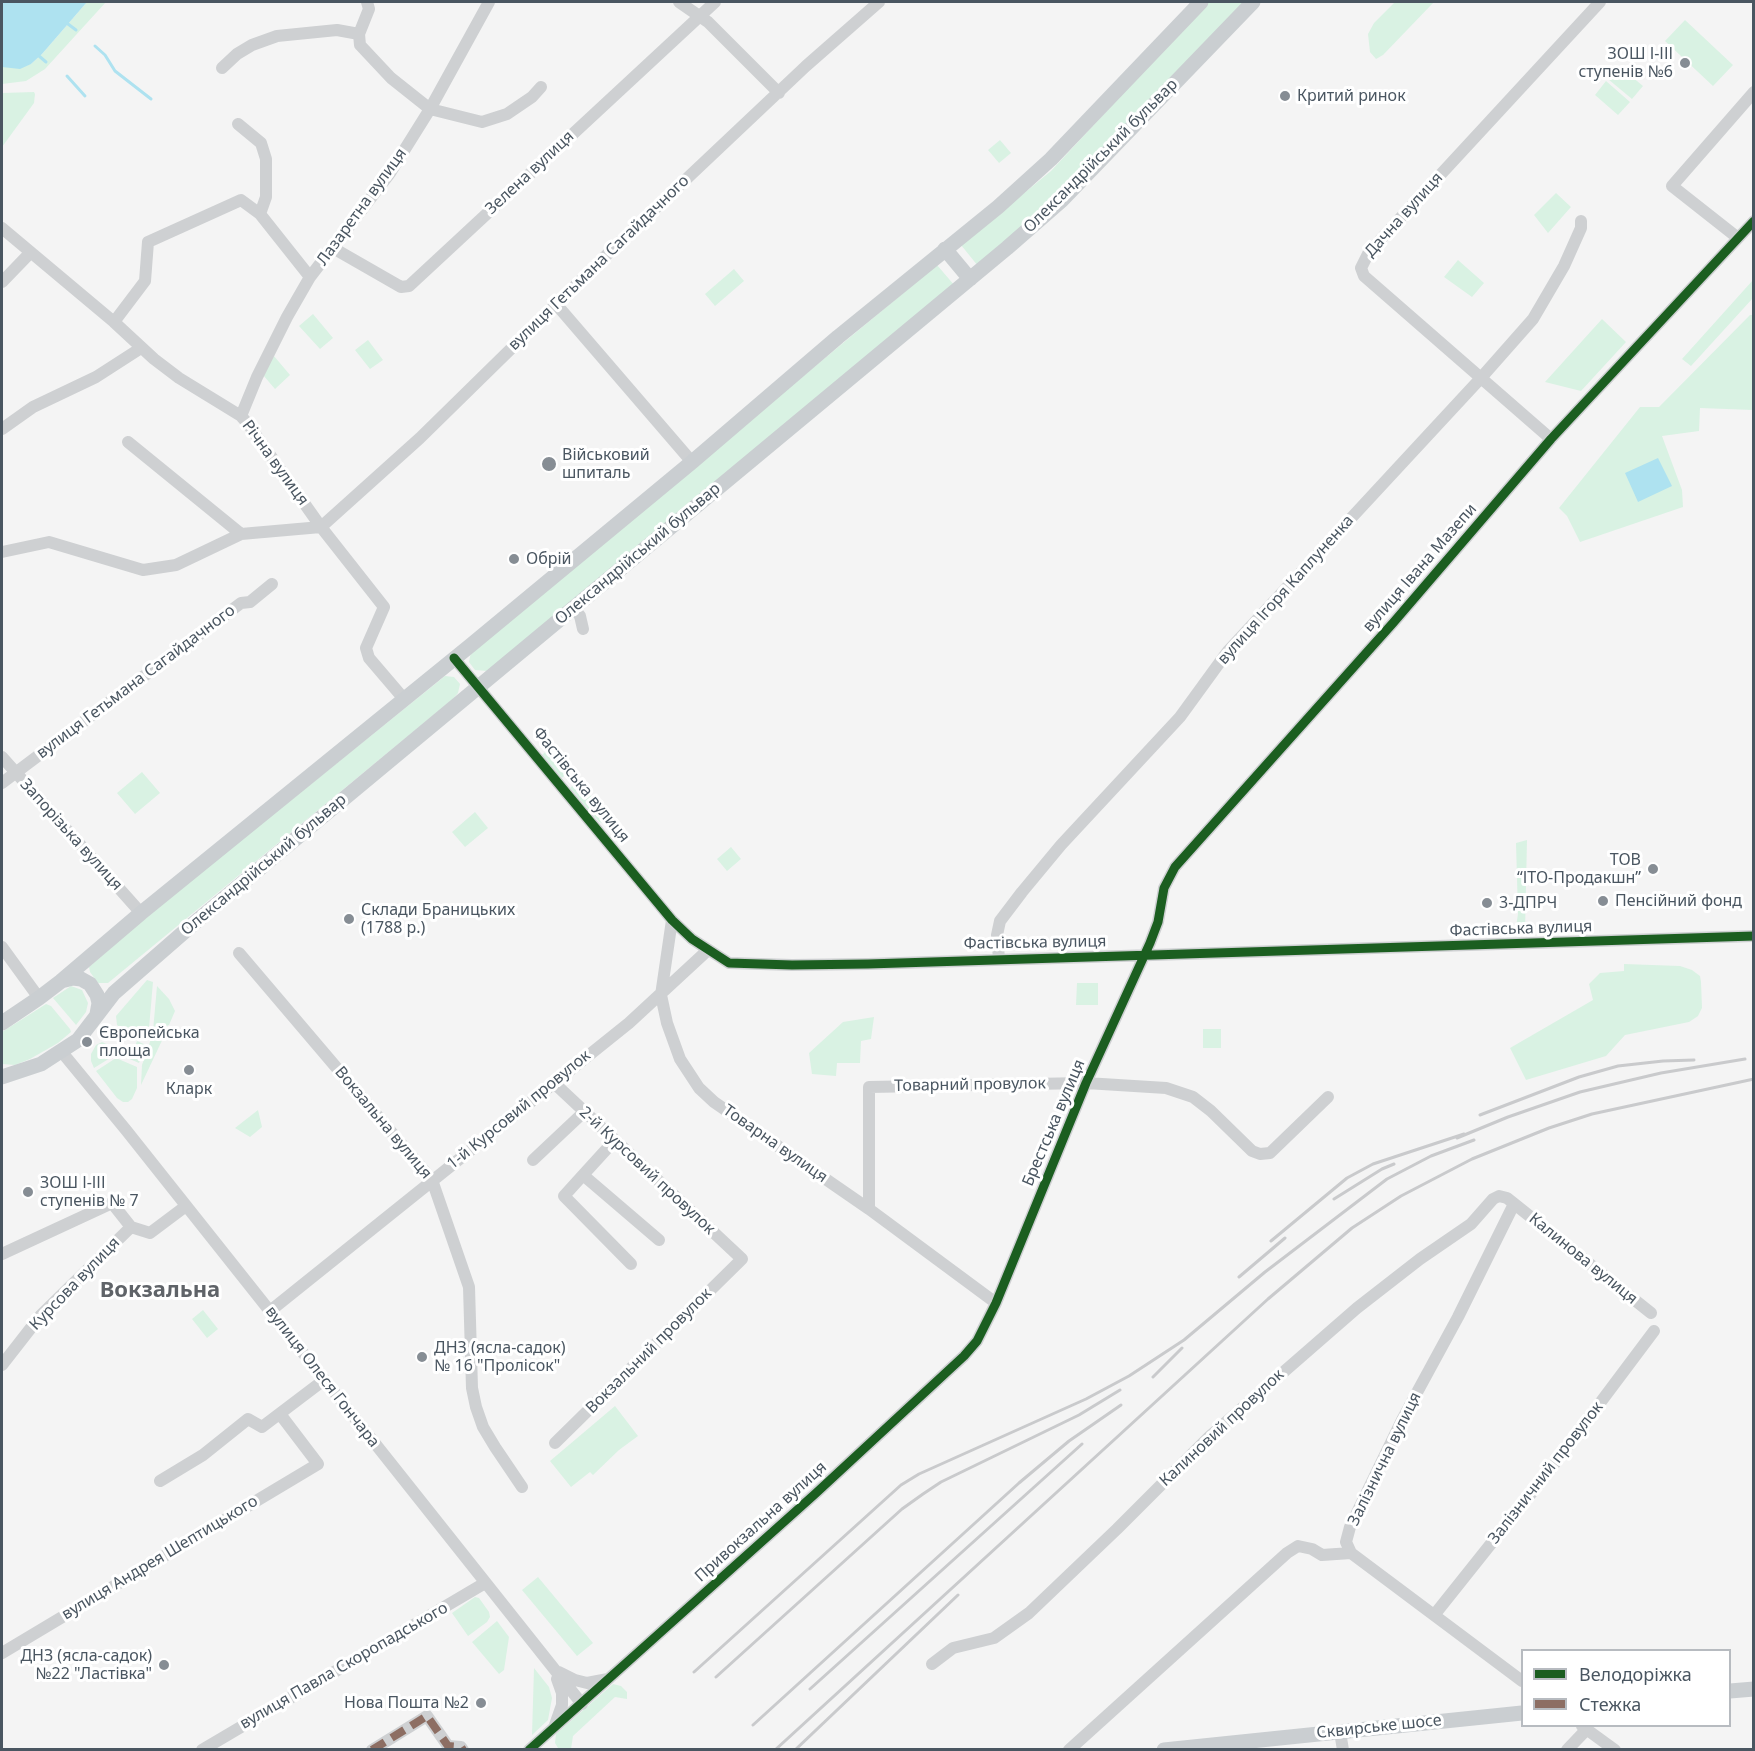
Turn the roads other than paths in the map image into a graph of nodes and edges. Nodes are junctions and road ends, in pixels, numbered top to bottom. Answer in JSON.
{"nodes":[{"id":1,"x":367,"y":2,"type":"edge"},
{"id":2,"x":489,"y":2,"type":"edge"},
{"id":3,"x":679,"y":2,"type":"edge"},
{"id":4,"x":715,"y":2,"type":"edge"},
{"id":5,"x":879,"y":2,"type":"edge"},
{"id":6,"x":1201,"y":2,"type":"edge"},
{"id":7,"x":1253,"y":2,"type":"edge"},
{"id":8,"x":1600,"y":2,"type":"edge"},
{"id":9,"x":699,"y":15,"type":"junction"},
{"id":10,"x":359,"y":34,"type":"junction"},
{"id":11,"x":222,"y":68,"type":"dead end"},
{"id":12,"x":541,"y":87,"type":"dead end"},
{"id":13,"x":1754,"y":92,"type":"edge"},
{"id":14,"x":779,"y":93,"type":"junction"},
{"id":15,"x":430,"y":109,"type":"junction"},
{"id":16,"x":238,"y":124,"type":"dead end"},
{"id":17,"x":260,"y":214,"type":"junction"},
{"id":18,"x":1754,"y":220,"type":"edge"},
{"id":19,"x":1581,"y":221,"type":"dead end"},
{"id":20,"x":2,"y":228,"type":"edge"},
{"id":21,"x":1738,"y":238,"type":"junction"},
{"id":22,"x":333,"y":248,"type":"junction"},
{"id":23,"x":945,"y":249,"type":"junction"},
{"id":24,"x":30,"y":252,"type":"junction"},
{"id":25,"x":310,"y":277,"type":"junction"},
{"id":26,"x":970,"y":279,"type":"junction"},
{"id":27,"x":2,"y":282,"type":"edge"},
{"id":28,"x":556,"y":304,"type":"junction"},
{"id":29,"x":114,"y":322,"type":"junction"},
{"id":30,"x":141,"y":348,"type":"junction"},
{"id":31,"x":1480,"y":379,"type":"junction"},
{"id":32,"x":241,"y":416,"type":"junction"},
{"id":33,"x":2,"y":429,"type":"edge"},
{"id":34,"x":1551,"y":440,"type":"junction"},
{"id":35,"x":128,"y":442,"type":"dead end"},
{"id":36,"x":692,"y":462,"type":"junction"},
{"id":37,"x":321,"y":527,"type":"junction"},
{"id":38,"x":241,"y":534,"type":"junction"},
{"id":39,"x":2,"y":552,"type":"edge"},
{"id":40,"x":272,"y":584,"type":"dead end"},
{"id":41,"x":573,"y":608,"type":"junction"},
{"id":42,"x":583,"y":629,"type":"dead end"},
{"id":43,"x":454,"y":658,"type":"junction"},
{"id":44,"x":478,"y":685,"type":"junction"},
{"id":45,"x":404,"y":699,"type":"junction"},
{"id":46,"x":2,"y":757,"type":"edge"},
{"id":47,"x":16,"y":772,"type":"junction"},
{"id":48,"x":2,"y":783,"type":"edge"},
{"id":49,"x":141,"y":913,"type":"junction"},
{"id":50,"x":672,"y":920,"type":"junction"},
{"id":51,"x":1754,"y":936,"type":"edge"},
{"id":52,"x":2,"y":948,"type":"edge"},
{"id":53,"x":708,"y":950,"type":"junction"},
{"id":54,"x":239,"y":953,"type":"dead end"},
{"id":55,"x":1144,"y":956,"type":"junction"},
{"id":56,"x":999,"y":959,"type":"junction"},
{"id":57,"x":60,"y":982,"type":"junction"},
{"id":58,"x":661,"y":995,"type":"junction"},
{"id":59,"x":39,"y":998,"type":"junction"},
{"id":60,"x":97,"y":1014,"type":"junction"},
{"id":61,"x":2,"y":1023,"type":"edge"},
{"id":62,"x":61,"y":1051,"type":"junction"},
{"id":63,"x":6,"y":1074,"type":"edge"},
{"id":64,"x":554,"y":1083,"type":"junction"},
{"id":65,"x":1086,"y":1083,"type":"junction"},
{"id":66,"x":1328,"y":1097,"type":"dead end"},
{"id":67,"x":584,"y":1112,"type":"junction"},
{"id":68,"x":614,"y":1141,"type":"junction"},
{"id":69,"x":532,"y":1160,"type":"dead end"},
{"id":70,"x":583,"y":1175,"type":"junction"},
{"id":71,"x":432,"y":1180,"type":"junction"},
{"id":72,"x":1514,"y":1204,"type":"junction"},
{"id":73,"x":186,"y":1206,"type":"junction"},
{"id":74,"x":869,"y":1209,"type":"junction"},
{"id":75,"x":131,"y":1227,"type":"junction"},
{"id":76,"x":659,"y":1240,"type":"dead end"},
{"id":77,"x":2,"y":1254,"type":"edge"},
{"id":78,"x":742,"y":1259,"type":"joint"},
{"id":79,"x":631,"y":1264,"type":"dead end"},
{"id":80,"x":996,"y":1303,"type":"junction"},
{"id":81,"x":270,"y":1311,"type":"junction"},
{"id":82,"x":1651,"y":1313,"type":"dead end"},
{"id":83,"x":1654,"y":1331,"type":"dead end"},
{"id":84,"x":2,"y":1365,"type":"edge"},
{"id":85,"x":324,"y":1380,"type":"junction"},
{"id":86,"x":280,"y":1414,"type":"junction"},
{"id":87,"x":555,"y":1443,"type":"dead end"},
{"id":88,"x":160,"y":1480,"type":"dead end"},
{"id":89,"x":522,"y":1487,"type":"dead end"},
{"id":90,"x":1351,"y":1553,"type":"junction"},
{"id":91,"x":485,"y":1582,"type":"junction"},
{"id":92,"x":1435,"y":1614,"type":"junction"},
{"id":93,"x":2,"y":1653,"type":"edge"},
{"id":94,"x":932,"y":1664,"type":"dead end"},
{"id":95,"x":554,"y":1669,"type":"junction"},
{"id":96,"x":610,"y":1679,"type":"junction"},
{"id":97,"x":1521,"y":1680,"type":"edge"},
{"id":98,"x":1754,"y":1689,"type":"edge"},
{"id":99,"x":1731,"y":1691,"type":"edge"},
{"id":100,"x":582,"y":1704,"type":"junction"},
{"id":101,"x":1521,"y":1713,"type":"edge"},
{"id":102,"x":1584,"y":1727,"type":"edge"},
{"id":103,"x":553,"y":1729,"type":"junction"},
{"id":104,"x":1340,"y":1732,"type":"junction"},
{"id":105,"x":202,"y":1749,"type":"edge"},
{"id":106,"x":372,"y":1749,"type":"edge"},
{"id":107,"x":463,"y":1749,"type":"edge"},
{"id":108,"x":529,"y":1749,"type":"edge"},
{"id":109,"x":1069,"y":1749,"type":"edge"},
{"id":110,"x":1164,"y":1749,"type":"edge"},
{"id":111,"x":1343,"y":1749,"type":"edge"},
{"id":112,"x":1567,"y":1749,"type":"edge"},
{"id":113,"x":1615,"y":1749,"type":"edge"}],
"edges":[{"from":1,"to":10,"type":"street"},
{"from":2,"to":15,"type":"street","name":"Лазаретна вулиця"},
{"from":3,"to":9,"type":"street"},
{"from":4,"to":9,"type":"street","name":"Зелена вулиця"},
{"from":5,"to":14,"type":"street","name":"вулиця Гетьмана Сагайдачного"},
{"from":6,"to":23,"type":"main road","name":"Олександрійський бульвар"},
{"from":7,"to":26,"type":"main road","name":"Олександрійський бульвар"},
{"from":8,"to":31,"type":"street","name":"Дачна вулиця"},
{"from":9,"to":14,"type":"street"},
{"from":9,"to":22,"type":"street","name":"Зелена вулиця"},
{"from":10,"to":11,"type":"street"},
{"from":10,"to":15,"type":"street"},
{"from":12,"to":15,"type":"street"},
{"from":13,"to":21,"type":"street"},
{"from":14,"to":28,"type":"street","name":"вулиця Гетьмана Сагайдачного"},
{"from":15,"to":22,"type":"street","name":"Лазаретна вулиця"},
{"from":16,"to":17,"type":"street"},
{"from":17,"to":25,"type":"street"},
{"from":17,"to":29,"type":"street"},
{"from":18,"to":21,"type":"street","name":"вулиця Івана Мазепи"},
{"from":19,"to":31,"type":"street","name":"вулиця Ігоря Каплуненка"},
{"from":20,"to":24,"type":"street","name":"Річна вулиця"},
{"from":21,"to":34,"type":"street","name":"вулиця Івана Мазепи"},
{"from":22,"to":25,"type":"street","name":"Лазаретна вулиця"},
{"from":23,"to":26,"type":"main road"},
{"from":23,"to":36,"type":"main road","name":"Олександрійський бульвар"},
{"from":24,"to":27,"type":"street"},
{"from":24,"to":29,"type":"street","name":"Річна вулиця"},
{"from":25,"to":32,"type":"street","name":"Лазаретна вулиця"},
{"from":26,"to":41,"type":"main road","name":"Олександрійський бульвар"},
{"from":28,"to":36,"type":"street"},
{"from":28,"to":37,"type":"street","name":"вулиця Гетьмана Сагайдачного"},
{"from":29,"to":30,"type":"street","name":"Річна вулиця"},
{"from":30,"to":32,"type":"street","name":"Річна вулиця"},
{"from":30,"to":33,"type":"street"},
{"from":31,"to":34,"type":"street","name":"Дачна вулиця"},
{"from":31,"to":56,"type":"street","name":"вулиця Ігоря Каплуненка"},
{"from":32,"to":37,"type":"street","name":"Річна вулиця"},
{"from":34,"to":55,"type":"street","name":"вулиця Івана Мазепи"},
{"from":35,"to":38,"type":"street"},
{"from":36,"to":43,"type":"main road","name":"Олександрійський бульвар"},
{"from":37,"to":38,"type":"street"},
{"from":37,"to":45,"type":"street","name":"Річна вулиця"},
{"from":38,"to":39,"type":"street"},
{"from":40,"to":47,"type":"street","name":"вулиця Гетьмана Сагайдачного"},
{"from":41,"to":42,"type":"street"},
{"from":41,"to":44,"type":"main road","name":"Олександрійський бульвар"},
{"from":43,"to":44,"type":"street","name":"Фастівська вулиця"},
{"from":43,"to":45,"type":"main road","name":"Олександрійський бульвар"},
{"from":44,"to":50,"type":"street","name":"Фастівська вулиця"},
{"from":44,"to":60,"type":"main road","name":"Олександрійський бульвар"},
{"from":45,"to":49,"type":"main road","name":"Олександрійський бульвар"},
{"from":46,"to":47,"type":"street","name":"Запорізька вулиця"},
{"from":47,"to":48,"type":"street","name":"вулиця Гетьмана Сагайдачного"},
{"from":47,"to":49,"type":"street","name":"Запорізька вулиця"},
{"from":49,"to":57,"type":"main road","name":"Олександрійський бульвар"},
{"from":50,"to":53,"type":"street","name":"Фастівська вулиця"},
{"from":50,"to":58,"type":"street","name":"Товарна вулиця"},
{"from":51,"to":55,"type":"street","name":"Фастівська вулиця"},
{"from":52,"to":59,"type":"street"},
{"from":53,"to":56,"type":"street","name":"Фастівська вулиця"},
{"from":53,"to":58,"type":"street","name":"1-й Курсовий провулок"},
{"from":54,"to":71,"type":"street","name":"Вокзальна вулиця"},
{"from":55,"to":56,"type":"street","name":"Фастівська вулиця"},
{"from":55,"to":65,"type":"street","name":"Брестська вулиця"},
{"from":57,"to":59,"type":"main road","name":"Олександрійський бульвар"},
{"from":57,"to":60,"type":"main road"},
{"from":58,"to":64,"type":"street","name":"1-й Курсовий провулок"},
{"from":58,"to":74,"type":"street","name":"Товарна вулиця"},
{"from":59,"to":61,"type":"main road","name":"Олександрійський бульвар"},
{"from":60,"to":62,"type":"main road","name":"Олександрійський бульвар"},
{"from":62,"to":63,"type":"main road","name":"Олександрійський бульвар"},
{"from":62,"to":73,"type":"street","name":"вулиця Олеся Гончара"},
{"from":64,"to":67,"type":"street","name":"2-й Курсовий провулок"},
{"from":64,"to":71,"type":"street","name":"1-й Курсовий провулок"},
{"from":65,"to":66,"type":"street","name":"Товарний провулок"},
{"from":65,"to":74,"type":"street","name":"Товарний провулок"},
{"from":65,"to":80,"type":"street","name":"Брестська вулиця"},
{"from":67,"to":68,"type":"street","name":"2-й Курсовий провулок"},
{"from":67,"to":69,"type":"street"},
{"from":68,"to":70,"type":"street"},
{"from":68,"to":78,"type":"street","name":"2-й Курсовий провулок"},
{"from":70,"to":76,"type":"street"},
{"from":70,"to":79,"type":"street"},
{"from":71,"to":81,"type":"street","name":"1-й Курсовий провулок"},
{"from":71,"to":89,"type":"street","name":"Вокзальна вулиця"},
{"from":72,"to":82,"type":"street","name":"Калинова вулиця"},
{"from":72,"to":90,"type":"street","name":"Залізнична вулиця"},
{"from":72,"to":94,"type":"street","name":"Калиновий провулок"},
{"from":73,"to":75,"type":"street","name":"Курсова вулиця"},
{"from":73,"to":81,"type":"street","name":"вулиця Олеся Гончара"},
{"from":74,"to":80,"type":"street","name":"Товарна вулиця"},
{"from":75,"to":77,"type":"street"},
{"from":75,"to":84,"type":"street","name":"Курсова вулиця"},
{"from":78,"to":87,"type":"street","name":"Вокзальний провулок"},
{"from":80,"to":96,"type":"street","name":"Привокзальна вулиця"},
{"from":81,"to":85,"type":"street","name":"вулиця Олеся Гончара"},
{"from":83,"to":92,"type":"street","name":"Залізничний провулок"},
{"from":85,"to":86,"type":"street"},
{"from":85,"to":91,"type":"street","name":"вулиця Олеся Гончара"},
{"from":86,"to":88,"type":"street"},
{"from":86,"to":93,"type":"street","name":"вулиця Андрея Шептицького"},
{"from":90,"to":92,"type":"street"},
{"from":90,"to":109,"type":"street"},
{"from":91,"to":95,"type":"street","name":"вулиця Олеся Гончара"},
{"from":91,"to":105,"type":"street","name":"вулиця Павла Скоропадського"},
{"from":92,"to":97,"type":"street"},
{"from":95,"to":96,"type":"street"},
{"from":95,"to":100,"type":"street","name":"вулиця Олеся Гончара"},
{"from":95,"to":103,"type":"street"},
{"from":96,"to":100,"type":"street","name":"Привокзальна вулиця"},
{"from":98,"to":99,"type":"main road"},
{"from":100,"to":103,"type":"street","name":"Привокзальна вулиця"},
{"from":101,"to":104,"type":"main road","name":"Сквирське шосе"},
{"from":102,"to":112,"type":"street"},
{"from":102,"to":113,"type":"street"},
{"from":103,"to":108,"type":"street","name":"Привокзальна вулиця"},
{"from":104,"to":110,"type":"main road","name":"Сквирське шосе"},
{"from":104,"to":111,"type":"street"},
{"from":106,"to":107,"type":"street"}]}
